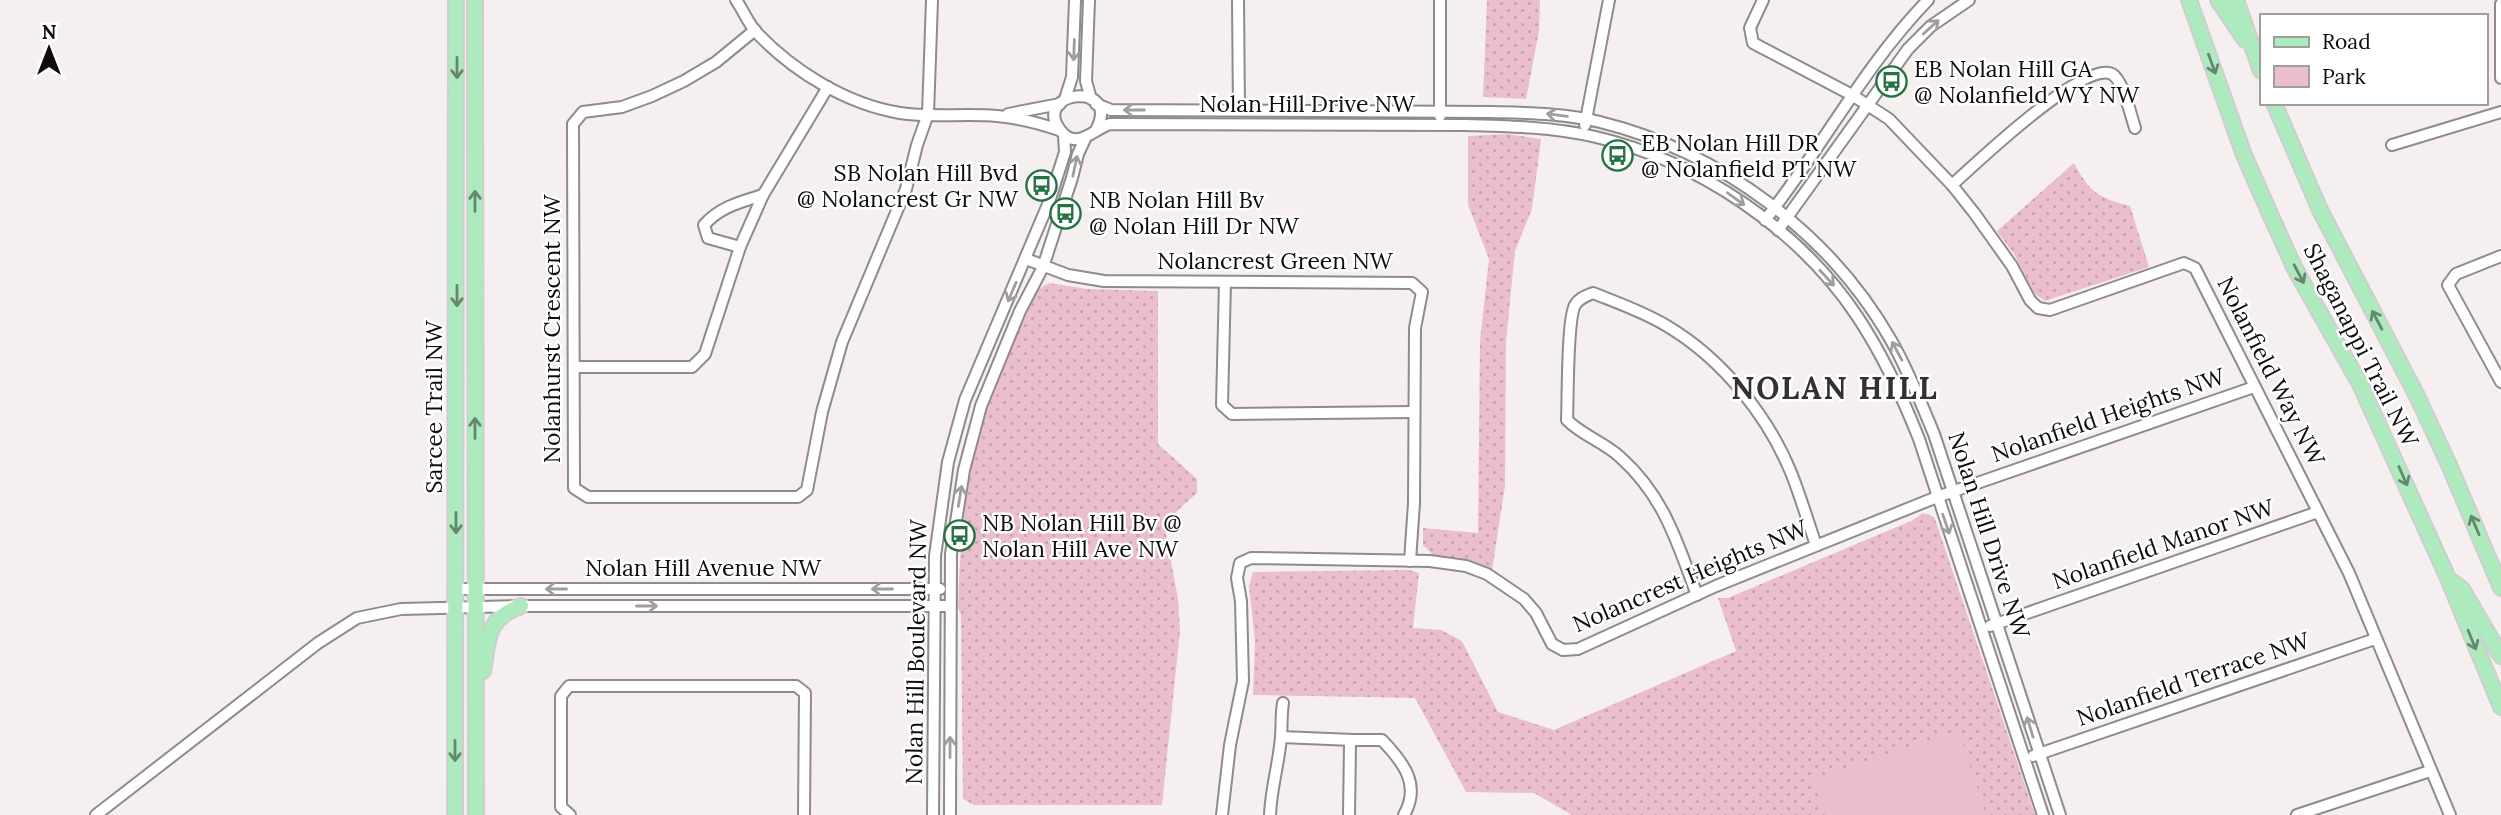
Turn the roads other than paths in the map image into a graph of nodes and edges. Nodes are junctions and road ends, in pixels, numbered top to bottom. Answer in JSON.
{"nodes":[{"id":1,"x":456,"y":0,"type":"edge"},
{"id":2,"x":475,"y":0,"type":"edge"},
{"id":3,"x":736,"y":0,"type":"edge"},
{"id":4,"x":932,"y":0,"type":"edge"},
{"id":5,"x":1075,"y":0,"type":"edge"},
{"id":6,"x":1089,"y":0,"type":"edge"},
{"id":7,"x":1238,"y":0,"type":"edge"},
{"id":8,"x":1440,"y":0,"type":"edge"},
{"id":9,"x":1609,"y":0,"type":"edge"},
{"id":10,"x":1763,"y":0,"type":"edge"},
{"id":11,"x":1928,"y":0,"type":"edge"},
{"id":12,"x":1969,"y":0,"type":"edge"},
{"id":13,"x":2189,"y":0,"type":"edge"},
{"id":14,"x":2218,"y":0,"type":"edge"},
{"id":15,"x":2236,"y":0,"type":"edge"},
{"id":16,"x":2501,"y":4,"type":"edge"},
{"id":17,"x":755,"y":30,"type":"junction"},
{"id":18,"x":2254,"y":52,"type":"junction"},
{"id":19,"x":2260,"y":68,"type":"edge"},
{"id":20,"x":2501,"y":78,"type":"edge"},
{"id":21,"x":828,"y":87,"type":"junction"},
{"id":22,"x":1852,"y":95,"type":"junction"},
{"id":23,"x":1062,"y":101,"type":"junction"},
{"id":24,"x":1094,"y":101,"type":"junction"},
{"id":25,"x":1867,"y":105,"type":"junction"},
{"id":26,"x":2275,"y":105,"type":"edge"},
{"id":27,"x":1172,"y":110,"type":"junction"},
{"id":28,"x":1238,"y":110,"type":"junction"},
{"id":29,"x":1440,"y":112,"type":"junction"},
{"id":30,"x":2501,"y":113,"type":"edge"},
{"id":31,"x":928,"y":114,"type":"junction"},
{"id":32,"x":997,"y":116,"type":"junction"},
{"id":33,"x":1585,"y":119,"type":"junction"},
{"id":34,"x":1173,"y":124,"type":"junction"},
{"id":35,"x":1440,"y":125,"type":"junction"},
{"id":36,"x":2135,"y":128,"type":"dead end"},
{"id":37,"x":1096,"y":131,"type":"junction"},
{"id":38,"x":1062,"y":133,"type":"junction"},
{"id":39,"x":1583,"y":135,"type":"junction"},
{"id":40,"x":1085,"y":139,"type":"junction"},
{"id":41,"x":2392,"y":145,"type":"dead end"},
{"id":42,"x":1952,"y":185,"type":"junction"},
{"id":43,"x":763,"y":195,"type":"junction"},
{"id":44,"x":1775,"y":207,"type":"junction"},
{"id":45,"x":1787,"y":218,"type":"junction"},
{"id":46,"x":1765,"y":220,"type":"junction"},
{"id":47,"x":1778,"y":230,"type":"junction"},
{"id":48,"x":740,"y":247,"type":"junction"},
{"id":49,"x":2501,"y":256,"type":"edge"},
{"id":50,"x":1026,"y":260,"type":"junction"},
{"id":51,"x":1043,"y":267,"type":"junction"},
{"id":52,"x":1225,"y":283,"type":"junction"},
{"id":53,"x":574,"y":367,"type":"junction"},
{"id":54,"x":2501,"y":382,"type":"edge"},
{"id":55,"x":2254,"y":387,"type":"junction"},
{"id":56,"x":1414,"y":412,"type":"junction"},
{"id":57,"x":1953,"y":492,"type":"junction"},
{"id":58,"x":1937,"y":497,"type":"junction"},
{"id":59,"x":2318,"y":512,"type":"junction"},
{"id":60,"x":1816,"y":545,"type":"junction"},
{"id":61,"x":1410,"y":561,"type":"junction"},
{"id":62,"x":2447,"y":576,"type":"junction"},
{"id":63,"x":475,"y":588,"type":"junction"},
{"id":64,"x":456,"y":589,"type":"junction"},
{"id":65,"x":934,"y":589,"type":"junction"},
{"id":66,"x":950,"y":589,"type":"junction"},
{"id":67,"x":2501,"y":589,"type":"edge"},
{"id":68,"x":1697,"y":595,"type":"junction"},
{"id":69,"x":521,"y":606,"type":"junction"},
{"id":70,"x":935,"y":606,"type":"junction"},
{"id":71,"x":949,"y":606,"type":"junction"},
{"id":72,"x":456,"y":607,"type":"junction"},
{"id":73,"x":475,"y":607,"type":"junction"},
{"id":74,"x":1996,"y":624,"type":"junction"},
{"id":75,"x":1981,"y":629,"type":"junction"},
{"id":76,"x":2375,"y":639,"type":"junction"},
{"id":77,"x":2501,"y":656,"type":"edge"},
{"id":78,"x":476,"y":685,"type":"junction"},
{"id":79,"x":1283,"y":703,"type":"dead end"},
{"id":80,"x":2501,"y":707,"type":"edge"},
{"id":81,"x":1281,"y":737,"type":"junction"},
{"id":82,"x":1353,"y":740,"type":"junction"},
{"id":83,"x":2038,"y":754,"type":"junction"},
{"id":84,"x":2024,"y":759,"type":"junction"},
{"id":85,"x":2430,"y":771,"type":"junction"},
{"id":86,"x":96,"y":815,"type":"edge"},
{"id":87,"x":455,"y":815,"type":"edge"},
{"id":88,"x":476,"y":815,"type":"edge"},
{"id":89,"x":570,"y":815,"type":"edge"},
{"id":90,"x":804,"y":815,"type":"edge"},
{"id":91,"x":933,"y":815,"type":"edge"},
{"id":92,"x":950,"y":815,"type":"edge"},
{"id":93,"x":1222,"y":815,"type":"edge"},
{"id":94,"x":1270,"y":815,"type":"edge"},
{"id":95,"x":1349,"y":815,"type":"edge"},
{"id":96,"x":1404,"y":815,"type":"edge"},
{"id":97,"x":2043,"y":815,"type":"edge"},
{"id":98,"x":2060,"y":815,"type":"edge"},
{"id":99,"x":2297,"y":815,"type":"edge"},
{"id":100,"x":2450,"y":815,"type":"edge"}],
"edges":[{"from":1,"to":64,"type":"main road","name":"Sarcee Trail NW","one_way":true},
{"from":63,"to":2,"type":"main road","name":"Sarcee Trail NW","one_way":true},
{"from":3,"to":17,"type":"street"},
{"from":4,"to":31,"type":"street"},
{"from":5,"to":23,"type":"street","one_way":true},
{"from":6,"to":24,"type":"street"},
{"from":7,"to":28,"type":"street","name":"Nolan Hill Drive NW"},
{"from":8,"to":29,"type":"street","name":"Nolan Hill Drive NW"},
{"from":9,"to":33,"type":"street"},
{"from":10,"to":22,"type":"street","name":"Nolanfield Way NW"},
{"from":11,"to":22,"type":"street"},
{"from":25,"to":12,"type":"street","one_way":true},
{"from":13,"to":62,"type":"main road","name":"Shaganappi Trail NW","one_way":true},
{"from":14,"to":18,"type":"main road"},
{"from":15,"to":18,"type":"main road"},
{"from":16,"to":20,"type":"street"},
{"from":17,"to":21,"type":"street"},
{"from":17,"to":53,"type":"street","name":"Nolanhurst Crescent NW"},
{"from":18,"to":19,"type":"main road"},
{"from":21,"to":31,"type":"street"},
{"from":21,"to":43,"type":"street"},
{"from":22,"to":25,"type":"street","name":"Nolanfield Way NW"},
{"from":22,"to":44,"type":"street"},
{"from":23,"to":24,"type":"street"},
{"from":23,"to":32,"type":"street"},
{"from":23,"to":38,"type":"street"},
{"from":27,"to":24,"type":"street","name":"Nolan Hill Drive NW","one_way":true},
{"from":24,"to":37,"type":"street"},
{"from":25,"to":42,"type":"street","name":"Nolanfield Way NW"},
{"from":25,"to":45,"type":"street"},
{"from":67,"to":26,"type":"main road","name":"Shaganappi Trail NW","one_way":true},
{"from":27,"to":28,"type":"street","name":"Nolan Hill Drive NW"},
{"from":27,"to":34,"type":"street","name":"Nolan Hill Drive NW"},
{"from":28,"to":29,"type":"street","name":"Nolan Hill Drive NW"},
{"from":33,"to":29,"type":"street","name":"Nolan Hill Drive NW","one_way":true},
{"from":29,"to":35,"type":"street","name":"Nolan Hill Drive NW"},
{"from":30,"to":41,"type":"street"},
{"from":31,"to":32,"type":"street"},
{"from":31,"to":53,"type":"street","name":"Nolanhurst Crescent NW"},
{"from":32,"to":38,"type":"street"},
{"from":33,"to":39,"type":"street"},
{"from":33,"to":44,"type":"street","name":"Nolan Hill Drive NW"},
{"from":34,"to":35,"type":"street","name":"Nolan Hill Drive NW"},
{"from":34,"to":37,"type":"street","name":"Nolan Hill Drive NW"},
{"from":35,"to":39,"type":"street","name":"Nolan Hill Drive NW"},
{"from":36,"to":42,"type":"street"},
{"from":37,"to":40,"type":"street"},
{"from":38,"to":40,"type":"street"},
{"from":38,"to":50,"type":"street","name":"Nolan Hill Boulevard NW"},
{"from":39,"to":46,"type":"street","name":"Nolan Hill Drive NW","one_way":true},
{"from":51,"to":40,"type":"street","name":"Nolan Hill Boulevard NW","one_way":true},
{"from":42,"to":55,"type":"street","name":"Nolanfield Way NW"},
{"from":43,"to":48,"type":"street"},
{"from":43,"to":48,"type":"street"},
{"from":44,"to":45,"type":"street","name":"Nolan Hill Drive NW"},
{"from":44,"to":46,"type":"street"},
{"from":45,"to":47,"type":"street"},
{"from":57,"to":45,"type":"street","name":"Nolan Hill Drive NW","one_way":true},
{"from":46,"to":47,"type":"street","name":"Nolan Hill Drive NW"},
{"from":47,"to":58,"type":"street","name":"Nolan Hill Drive NW","one_way":true},
{"from":48,"to":53,"type":"street"},
{"from":49,"to":54,"type":"street"},
{"from":50,"to":51,"type":"street","name":"Nolancrest Green NW"},
{"from":50,"to":65,"type":"street","name":"Nolan Hill Boulevard NW","one_way":true},
{"from":51,"to":52,"type":"street","name":"Nolancrest Green NW"},
{"from":66,"to":51,"type":"street","name":"Nolan Hill Boulevard NW","one_way":true},
{"from":52,"to":56,"type":"street"},
{"from":52,"to":56,"type":"street","name":"Nolancrest Green NW"},
{"from":55,"to":57,"type":"street","name":"Nolanfield Heights NW"},
{"from":55,"to":59,"type":"street","name":"Nolanfield Way NW"},
{"from":56,"to":61,"type":"street","name":"Nolancrest Green NW"},
{"from":57,"to":58,"type":"street","name":"Nolanfield Heights NW"},
{"from":57,"to":74,"type":"street","name":"Nolan Hill Drive NW"},
{"from":58,"to":60,"type":"street","name":"Nolancrest Heights NW"},
{"from":58,"to":75,"type":"street","name":"Nolan Hill Drive NW","one_way":true},
{"from":59,"to":74,"type":"street","name":"Nolanfield Manor NW"},
{"from":59,"to":76,"type":"street","name":"Nolanfield Way NW"},
{"from":60,"to":68,"type":"street","name":"Nolancrest Heights NW"},
{"from":60,"to":68,"type":"street"},
{"from":61,"to":68,"type":"street","name":"Nolancrest Heights NW"},
{"from":61,"to":93,"type":"street","name":"Nolancrest Heights NW"},
{"from":62,"to":77,"type":"main road"},
{"from":62,"to":80,"type":"main road","name":"Shaganappi Trail NW","one_way":true},
{"from":63,"to":64,"type":"street","name":"Nolan Hill Avenue NW"},
{"from":65,"to":63,"type":"street","name":"Nolan Hill Avenue NW","one_way":true},
{"from":63,"to":73,"type":"main road","name":"Sarcee Trail NW"},
{"from":64,"to":72,"type":"main road","name":"Sarcee Trail NW"},
{"from":65,"to":66,"type":"street","name":"Nolan Hill Avenue NW"},
{"from":65,"to":70,"type":"street","name":"Nolan Hill Boulevard NW"},
{"from":66,"to":71,"type":"street","name":"Nolan Hill Boulevard NW"},
{"from":69,"to":70,"type":"street","name":"Nolan Hill Avenue NW","one_way":true},
{"from":69,"to":73,"type":"street","name":"Nolan Hill Avenue NW"},
{"from":69,"to":78,"type":"main road"},
{"from":70,"to":71,"type":"street","name":"Nolan Hill Avenue NW"},
{"from":70,"to":91,"type":"street","name":"Nolan Hill Boulevard NW"},
{"from":92,"to":71,"type":"street","name":"Nolan Hill Boulevard NW","one_way":true},
{"from":72,"to":73,"type":"street","name":"Nolan Hill Avenue NW"},
{"from":72,"to":86,"type":"street","name":"Nolan Hill Avenue NW"},
{"from":72,"to":87,"type":"main road","name":"Sarcee Trail NW","one_way":true},
{"from":73,"to":78,"type":"main road","name":"Sarcee Trail NW"},
{"from":74,"to":75,"type":"street","name":"Nolanfield Manor NW"},
{"from":83,"to":74,"type":"street","name":"Nolan Hill Drive NW","one_way":true},
{"from":75,"to":84,"type":"street","name":"Nolan Hill Drive NW"},
{"from":76,"to":83,"type":"street","name":"Nolanfield Terrace NW"},
{"from":76,"to":85,"type":"street","name":"Nolanfield Way NW"},
{"from":78,"to":88,"type":"main road","name":"Sarcee Trail NW"},
{"from":79,"to":81,"type":"street"},
{"from":81,"to":82,"type":"street"},
{"from":81,"to":94,"type":"street"},
{"from":82,"to":95,"type":"street"},
{"from":82,"to":96,"type":"street"},
{"from":83,"to":84,"type":"street","name":"Nolanfield Terrace NW"},
{"from":83,"to":98,"type":"street","name":"Nolan Hill Drive NW"},
{"from":84,"to":97,"type":"street","name":"Nolan Hill Drive NW"},
{"from":85,"to":99,"type":"street"},
{"from":85,"to":100,"type":"street","name":"Nolanfield Way NW"},
{"from":89,"to":90,"type":"street"}]}
